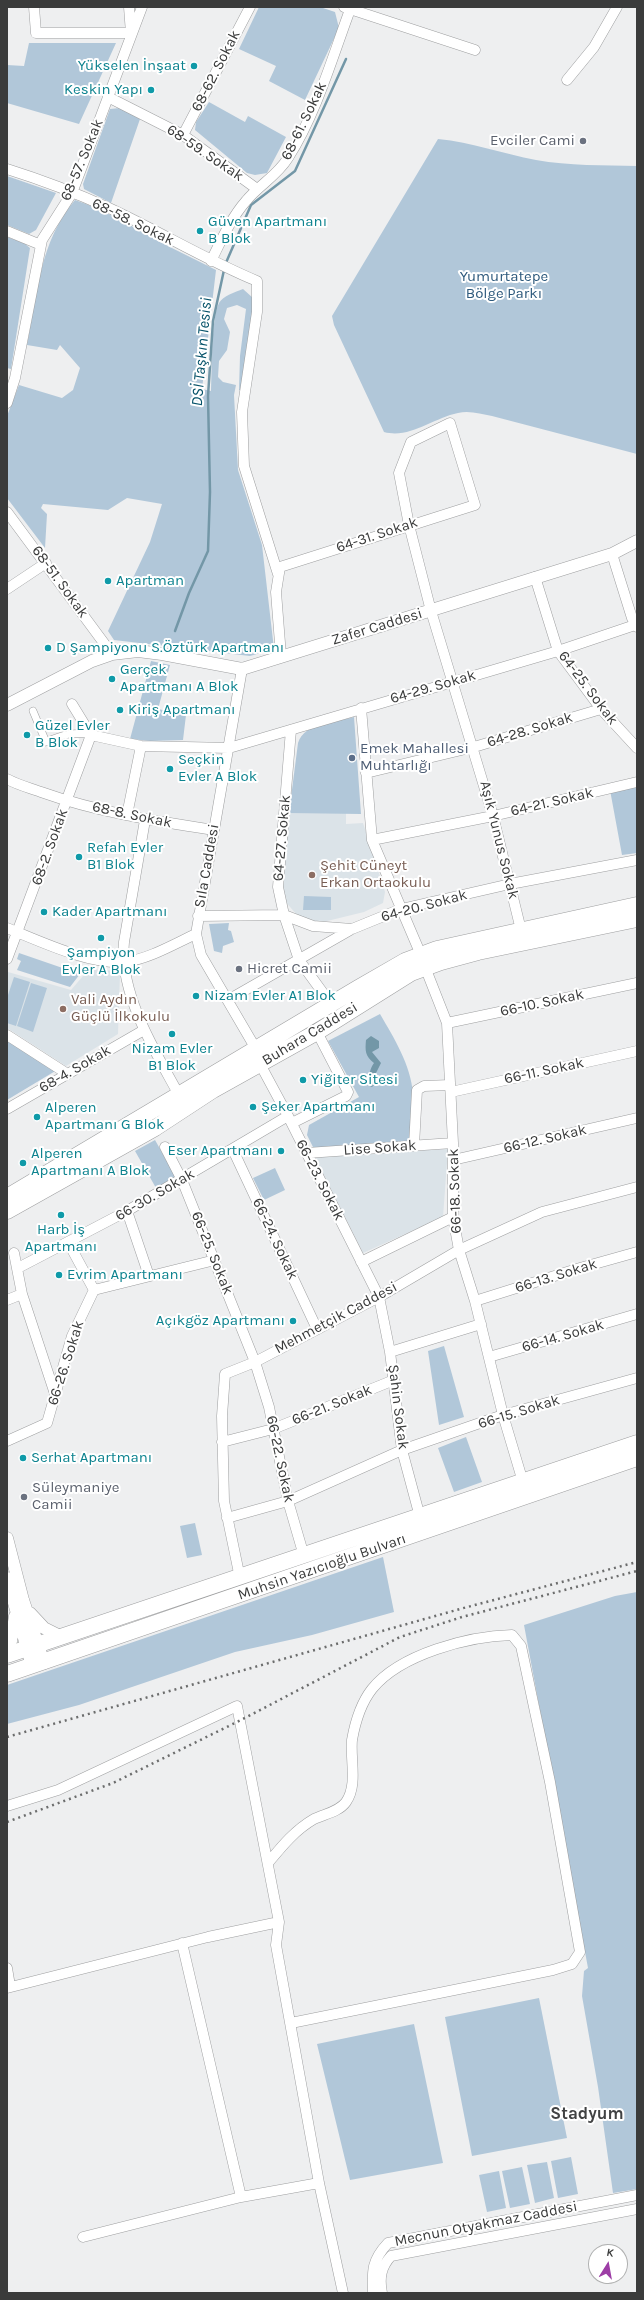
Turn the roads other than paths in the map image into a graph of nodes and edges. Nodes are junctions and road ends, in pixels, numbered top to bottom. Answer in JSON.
{"nodes":[{"id":1,"x":34,"y":7,"type":"edge"},
{"id":2,"x":129,"y":7,"type":"edge"},
{"id":3,"x":142,"y":7,"type":"edge"},
{"id":4,"x":250,"y":7,"type":"edge"},
{"id":5,"x":617,"y":7,"type":"edge"},
{"id":6,"x":349,"y":8,"type":"edge"},
{"id":7,"x":131,"y":33,"type":"junction"},
{"id":8,"x":475,"y":50,"type":"dead end"},
{"id":9,"x":567,"y":80,"type":"dead end"},
{"id":10,"x":108,"y":97,"type":"junction"},
{"id":11,"x":183,"y":135,"type":"junction"},
{"id":12,"x":7,"y":169,"type":"edge"},
{"id":13,"x":257,"y":189,"type":"junction"},
{"id":14,"x":72,"y":193,"type":"junction"},
{"id":15,"x":7,"y":231,"type":"edge"},
{"id":16,"x":41,"y":245,"type":"junction"},
{"id":17,"x":215,"y":263,"type":"junction"},
{"id":18,"x":7,"y":403,"type":"edge"},
{"id":19,"x":400,"y":473,"type":"joint"},
{"id":20,"x":7,"y":512,"type":"edge"},
{"id":21,"x":409,"y":525,"type":"junction"},
{"id":22,"x":637,"y":541,"type":"edge"},
{"id":23,"x":612,"y":554,"type":"junction"},
{"id":24,"x":46,"y":563,"type":"junction"},
{"id":25,"x":279,"y":571,"type":"junction"},
{"id":26,"x":535,"y":577,"type":"junction"},
{"id":27,"x":7,"y":589,"type":"edge"},
{"id":28,"x":431,"y":611,"type":"junction"},
{"id":29,"x":636,"y":626,"type":"edge"},
{"id":30,"x":558,"y":651,"type":"junction"},
{"id":31,"x":112,"y":654,"type":"junction"},
{"id":32,"x":281,"y":656,"type":"junction"},
{"id":33,"x":242,"y":669,"type":"junction"},
{"id":34,"x":452,"y":682,"type":"junction"},
{"id":35,"x":72,"y":704,"type":"dead end"},
{"id":36,"x":7,"y":705,"type":"edge"},
{"id":37,"x":361,"y":708,"type":"junction"},
{"id":38,"x":601,"y":709,"type":"junction"},
{"id":39,"x":33,"y":711,"type":"dead end"},
{"id":40,"x":291,"y":730,"type":"junction"},
{"id":41,"x":91,"y":735,"type":"junction"},
{"id":42,"x":141,"y":746,"type":"junction"},
{"id":43,"x":474,"y":747,"type":"junction"},
{"id":44,"x":229,"y":748,"type":"junction"},
{"id":45,"x":637,"y":748,"type":"edge"},
{"id":46,"x":366,"y":773,"type":"junction"},
{"id":47,"x":637,"y":782,"type":"edge"},
{"id":48,"x":8,"y":783,"type":"edge"},
{"id":49,"x":67,"y":801,"type":"junction"},
{"id":50,"x":127,"y":815,"type":"junction"},
{"id":51,"x":493,"y":816,"type":"junction"},
{"id":52,"x":145,"y":820,"type":"junction"},
{"id":53,"x":214,"y":830,"type":"junction"},
{"id":54,"x":372,"y":840,"type":"junction"},
{"id":55,"x":637,"y":860,"type":"edge"},
{"id":56,"x":510,"y":884,"type":"junction"},
{"id":57,"x":637,"y":905,"type":"edge"},
{"id":58,"x":401,"y":909,"type":"junction"},
{"id":59,"x":284,"y":915,"type":"junction"},
{"id":60,"x":198,"y":916,"type":"junction"},
{"id":61,"x":637,"y":919,"type":"edge"},
{"id":62,"x":7,"y":928,"type":"edge"},
{"id":63,"x":352,"y":929,"type":"junction"},
{"id":64,"x":521,"y":930,"type":"junction"},
{"id":65,"x":18,"y":932,"type":"junction"},
{"id":66,"x":196,"y":934,"type":"junction"},
{"id":67,"x":7,"y":959,"type":"edge"},
{"id":68,"x":299,"y":960,"type":"junction"},
{"id":69,"x":423,"y":961,"type":"junction"},
{"id":70,"x":124,"y":962,"type":"junction"},
{"id":71,"x":637,"y":983,"type":"edge"},
{"id":72,"x":228,"y":1000,"type":"junction"},
{"id":73,"x":331,"y":1004,"type":"junction"},
{"id":74,"x":447,"y":1023,"type":"junction"},
{"id":75,"x":144,"y":1030,"type":"junction"},
{"id":76,"x":317,"y":1032,"type":"junction"},
{"id":77,"x":7,"y":1035,"type":"edge"},
{"id":78,"x":637,"y":1051,"type":"edge"},
{"id":79,"x":258,"y":1057,"type":"junction"},
{"id":80,"x":66,"y":1073,"type":"junction"},
{"id":81,"x":450,"y":1088,"type":"junction"},
{"id":82,"x":179,"y":1095,"type":"junction"},
{"id":83,"x":7,"y":1108,"type":"edge"},
{"id":84,"x":637,"y":1118,"type":"edge"},
{"id":85,"x":290,"y":1120,"type":"junction"},
{"id":86,"x":453,"y":1143,"type":"junction"},
{"id":87,"x":414,"y":1146,"type":"junction"},
{"id":88,"x":165,"y":1147,"type":"dead end"},
{"id":89,"x":233,"y":1150,"type":"junction"},
{"id":90,"x":307,"y":1153,"type":"junction"},
{"id":91,"x":453,"y":1160,"type":"junction"},
{"id":92,"x":182,"y":1180,"type":"junction"},
{"id":93,"x":637,"y":1187,"type":"edge"},
{"id":94,"x":7,"y":1197,"type":"edge"},
{"id":95,"x":7,"y":1211,"type":"edge"},
{"id":96,"x":127,"y":1212,"type":"junction"},
{"id":97,"x":453,"y":1217,"type":"junction"},
{"id":98,"x":68,"y":1242,"type":"junction"},
{"id":99,"x":459,"y":1250,"type":"junction"},
{"id":100,"x":637,"y":1252,"type":"edge"},
{"id":101,"x":14,"y":1253,"type":"dead end"},
{"id":102,"x":215,"y":1260,"type":"junction"},
{"id":103,"x":361,"y":1262,"type":"junction"},
{"id":104,"x":18,"y":1268,"type":"junction"},
{"id":105,"x":149,"y":1276,"type":"junction"},
{"id":106,"x":94,"y":1290,"type":"junction"},
{"id":107,"x":22,"y":1294,"type":"junction"},
{"id":108,"x":379,"y":1297,"type":"junction"},
{"id":109,"x":7,"y":1300,"type":"edge"},
{"id":110,"x":475,"y":1301,"type":"junction"},
{"id":111,"x":637,"y":1314,"type":"edge"},
{"id":112,"x":481,"y":1324,"type":"junction"},
{"id":113,"x":317,"y":1329,"type":"junction"},
{"id":114,"x":390,"y":1352,"type":"junction"},
{"id":115,"x":489,"y":1357,"type":"junction"},
{"id":116,"x":255,"y":1362,"type":"junction"},
{"id":117,"x":637,"y":1378,"type":"edge"},
{"id":118,"x":394,"y":1380,"type":"junction"},
{"id":119,"x":55,"y":1394,"type":"junction"},
{"id":120,"x":503,"y":1415,"type":"junction"},
{"id":121,"x":273,"y":1429,"type":"junction"},
{"id":122,"x":7,"y":1441,"type":"edge"},
{"id":123,"x":222,"y":1442,"type":"junction"},
{"id":124,"x":637,"y":1443,"type":"edge"},
{"id":125,"x":402,"y":1450,"type":"junction"},
{"id":126,"x":637,"y":1458,"type":"edge"},
{"id":127,"x":523,"y":1482,"type":"junction"},
{"id":128,"x":288,"y":1501,"type":"junction"},
{"id":129,"x":420,"y":1517,"type":"junction"},
{"id":130,"x":227,"y":1518,"type":"junction"},
{"id":131,"x":7,"y":1538,"type":"edge"},
{"id":132,"x":304,"y":1556,"type":"junction"},
{"id":133,"x":7,"y":1578,"type":"edge"},
{"id":134,"x":240,"y":1578,"type":"junction"},
{"id":135,"x":21,"y":1610,"type":"junction"},
{"id":136,"x":62,"y":1637,"type":"junction"},
{"id":137,"x":33,"y":1647,"type":"junction"},
{"id":138,"x":7,"y":1649,"type":"edge"},
{"id":139,"x":7,"y":1655,"type":"edge"},
{"id":140,"x":38,"y":1664,"type":"junction"},
{"id":141,"x":7,"y":1674,"type":"edge"},
{"id":142,"x":7,"y":1806,"type":"edge"},
{"id":143,"x":268,"y":1862,"type":"junction"},
{"id":144,"x":279,"y":1922,"type":"junction"},
{"id":145,"x":182,"y":1943,"type":"junction"},
{"id":146,"x":7,"y":1968,"type":"edge"},
{"id":147,"x":9,"y":1987,"type":"edge"},
{"id":148,"x":291,"y":2023,"type":"junction"},
{"id":149,"x":319,"y":2183,"type":"junction"},
{"id":150,"x":637,"y":2195,"type":"edge"},
{"id":151,"x":241,"y":2197,"type":"junction"},
{"id":152,"x":637,"y":2209,"type":"edge"},
{"id":153,"x":83,"y":2236,"type":"dead end"},
{"id":154,"x":343,"y":2293,"type":"edge"},
{"id":155,"x":373,"y":2293,"type":"edge"},
{"id":156,"x":382,"y":2293,"type":"edge"}],
"edges":[{"from":1,"to":7,"type":"street"},
{"from":2,"to":7,"type":"street","name":"68-57. Sokak"},
{"from":3,"to":7,"type":"street","name":"68-57. Sokak"},
{"from":4,"to":11,"type":"street","name":"68-62. Sokak"},
{"from":5,"to":9,"type":"street"},
{"from":6,"to":8,"type":"street"},
{"from":6,"to":13,"type":"street","name":"68-61. Sokak"},
{"from":7,"to":10,"type":"street","name":"68-57. Sokak"},
{"from":10,"to":11,"type":"street","name":"68-59. Sokak"},
{"from":10,"to":14,"type":"street","name":"68-57. Sokak"},
{"from":11,"to":13,"type":"street","name":"68-59. Sokak"},
{"from":12,"to":14,"type":"street","name":"68-58. Sokak"},
{"from":13,"to":17,"type":"street","name":"68-61. Sokak"},
{"from":14,"to":16,"type":"street","name":"68-57. Sokak"},
{"from":14,"to":17,"type":"street","name":"68-58. Sokak"},
{"from":15,"to":16,"type":"street"},
{"from":16,"to":18,"type":"street","name":"68-57. Sokak"},
{"from":17,"to":25,"type":"street","name":"68-58. Sokak"},
{"from":19,"to":21,"type":"street","name":"Aşık Yunus Sokak"},
{"from":19,"to":21,"type":"street","name":"64-31. Sokak"},
{"from":20,"to":24,"type":"street","name":"68-51. Sokak"},
{"from":21,"to":25,"type":"street","name":"64-31. Sokak"},
{"from":21,"to":28,"type":"street","name":"Aşık Yunus Sokak"},
{"from":22,"to":23,"type":"street","name":"Zafer Caddesi"},
{"from":23,"to":26,"type":"street","name":"Zafer Caddesi"},
{"from":23,"to":29,"type":"street"},
{"from":24,"to":27,"type":"street"},
{"from":24,"to":31,"type":"street","name":"68-51. Sokak"},
{"from":25,"to":32,"type":"street"},
{"from":26,"to":28,"type":"street","name":"Zafer Caddesi"},
{"from":26,"to":30,"type":"street","name":"64-25. Sokak"},
{"from":28,"to":32,"type":"street","name":"Zafer Caddesi"},
{"from":28,"to":34,"type":"street","name":"Aşık Yunus Sokak"},
{"from":29,"to":30,"type":"street","name":"64-29. Sokak"},
{"from":30,"to":34,"type":"street","name":"64-29. Sokak"},
{"from":30,"to":38,"type":"street","name":"64-25. Sokak"},
{"from":31,"to":33,"type":"street","name":"Zafer Caddesi"},
{"from":31,"to":36,"type":"street","name":"Zafer Caddesi"},
{"from":32,"to":33,"type":"street","name":"Zafer Caddesi"},
{"from":33,"to":44,"type":"street","name":"Sıla Caddesi"},
{"from":34,"to":37,"type":"street","name":"64-29. Sokak"},
{"from":34,"to":43,"type":"street","name":"Aşık Yunus Sokak"},
{"from":35,"to":41,"type":"street"},
{"from":37,"to":40,"type":"street","name":"64-29. Sokak"},
{"from":37,"to":46,"type":"street","name":"66-18. Sokak"},
{"from":38,"to":43,"type":"street","name":"64-28. Sokak"},
{"from":38,"to":45,"type":"street","name":"64-25. Sokak"},
{"from":39,"to":41,"type":"street"},
{"from":40,"to":44,"type":"street","name":"64-29. Sokak"},
{"from":40,"to":59,"type":"street","name":"64-27. Sokak"},
{"from":41,"to":42,"type":"street","name":"64-29. Sokak"},
{"from":41,"to":49,"type":"street","name":"68-2. Sokak"},
{"from":42,"to":44,"type":"street","name":"64-29. Sokak"},
{"from":42,"to":50,"type":"street"},
{"from":43,"to":46,"type":"street","name":"64-28. Sokak"},
{"from":43,"to":51,"type":"street","name":"Aşık Yunus Sokak"},
{"from":44,"to":53,"type":"street","name":"Sıla Caddesi"},
{"from":46,"to":54,"type":"street","name":"66-18. Sokak"},
{"from":47,"to":51,"type":"street","name":"64-21. Sokak"},
{"from":48,"to":49,"type":"street","name":"68-8. Sokak"},
{"from":49,"to":50,"type":"street","name":"68-8. Sokak"},
{"from":49,"to":65,"type":"street","name":"68-2. Sokak"},
{"from":50,"to":52,"type":"street","name":"68-8. Sokak"},
{"from":51,"to":54,"type":"street","name":"64-21. Sokak"},
{"from":51,"to":56,"type":"street","name":"Aşık Yunus Sokak"},
{"from":52,"to":53,"type":"street","name":"68-8. Sokak"},
{"from":52,"to":70,"type":"street"},
{"from":53,"to":60,"type":"street","name":"Sıla Caddesi"},
{"from":54,"to":58,"type":"street","name":"66-18. Sokak"},
{"from":55,"to":56,"type":"street","name":"64-20. Sokak"},
{"from":56,"to":58,"type":"street","name":"64-20. Sokak"},
{"from":56,"to":64,"type":"street","name":"Aşık Yunus Sokak"},
{"from":57,"to":64,"type":"main road","name":"Buhara Caddesi"},
{"from":58,"to":63,"type":"street","name":"64-20. Sokak"},
{"from":58,"to":69,"type":"street","name":"66-18. Sokak"},
{"from":59,"to":60,"type":"street"},
{"from":59,"to":63,"type":"street"},
{"from":59,"to":68,"type":"street","name":"64-27. Sokak"},
{"from":60,"to":66,"type":"street","name":"Sıla Caddesi"},
{"from":61,"to":69,"type":"main road","name":"Buhara Caddesi"},
{"from":62,"to":65,"type":"street"},
{"from":63,"to":68,"type":"street","name":"64-20. Sokak"},
{"from":64,"to":69,"type":"main road","name":"Buhara Caddesi"},
{"from":65,"to":67,"type":"street","name":"68-2. Sokak"},
{"from":65,"to":70,"type":"street"},
{"from":66,"to":70,"type":"street"},
{"from":66,"to":72,"type":"street","name":"Sıla Caddesi"},
{"from":68,"to":72,"type":"street","name":"64-20. Sokak"},
{"from":68,"to":73,"type":"street","name":"64-27. Sokak"},
{"from":69,"to":73,"type":"main road","name":"Buhara Caddesi"},
{"from":69,"to":74,"type":"street","name":"66-18. Sokak"},
{"from":69,"to":76,"type":"main road","name":"Buhara Caddesi"},
{"from":70,"to":75,"type":"street"},
{"from":71,"to":74,"type":"street","name":"66-10. Sokak"},
{"from":72,"to":79,"type":"street","name":"Sıla Caddesi"},
{"from":73,"to":79,"type":"main road","name":"Buhara Caddesi"},
{"from":74,"to":81,"type":"street","name":"66-18. Sokak"},
{"from":75,"to":80,"type":"street","name":"68-4. Sokak"},
{"from":75,"to":82,"type":"street"},
{"from":76,"to":79,"type":"main road","name":"Buhara Caddesi"},
{"from":76,"to":85,"type":"street","name":"66-30. Sokak"},
{"from":77,"to":80,"type":"street"},
{"from":78,"to":81,"type":"street","name":"66-11. Sokak"},
{"from":79,"to":82,"type":"main road","name":"Buhara Caddesi"},
{"from":79,"to":85,"type":"street","name":"66-23. Sokak"},
{"from":79,"to":95,"type":"main road","name":"Buhara Caddesi"},
{"from":80,"to":83,"type":"street","name":"68-4. Sokak"},
{"from":81,"to":86,"type":"street","name":"66-18. Sokak"},
{"from":81,"to":87,"type":"street","name":"66-11. Sokak"},
{"from":82,"to":94,"type":"main road","name":"Buhara Caddesi"},
{"from":84,"to":91,"type":"street","name":"66-12. Sokak"},
{"from":85,"to":89,"type":"street","name":"66-30. Sokak"},
{"from":85,"to":90,"type":"street","name":"66-23. Sokak"},
{"from":86,"to":87,"type":"street","name":"Lise Sokak"},
{"from":86,"to":91,"type":"street","name":"66-18. Sokak"},
{"from":87,"to":90,"type":"street","name":"Lise Sokak"},
{"from":88,"to":92,"type":"street","name":"66-25. Sokak"},
{"from":89,"to":92,"type":"street","name":"66-30. Sokak"},
{"from":89,"to":113,"type":"street","name":"66-24. Sokak"},
{"from":90,"to":103,"type":"street","name":"66-23. Sokak"},
{"from":91,"to":97,"type":"street","name":"66-18. Sokak"},
{"from":92,"to":96,"type":"street","name":"66-30. Sokak"},
{"from":92,"to":102,"type":"street","name":"66-25. Sokak"},
{"from":93,"to":99,"type":"street","name":"Mehmetçik Caddesi"},
{"from":96,"to":98,"type":"street","name":"66-30. Sokak"},
{"from":96,"to":105,"type":"street"},
{"from":97,"to":99,"type":"street","name":"66-18. Sokak"},
{"from":97,"to":103,"type":"street"},
{"from":98,"to":104,"type":"street","name":"66-30. Sokak"},
{"from":98,"to":106,"type":"street"},
{"from":99,"to":108,"type":"street","name":"Mehmetçik Caddesi"},
{"from":99,"to":110,"type":"street","name":"66-18. Sokak"},
{"from":100,"to":110,"type":"street","name":"66-13. Sokak"},
{"from":101,"to":104,"type":"street"},
{"from":102,"to":105,"type":"street"},
{"from":102,"to":116,"type":"street","name":"66-25. Sokak"},
{"from":103,"to":108,"type":"street","name":"66-23. Sokak"},
{"from":104,"to":107,"type":"street"},
{"from":105,"to":106,"type":"street"},
{"from":106,"to":119,"type":"street","name":"66-26. Sokak"},
{"from":107,"to":109,"type":"street"},
{"from":107,"to":119,"type":"street"},
{"from":108,"to":113,"type":"street","name":"Mehmetçik Caddesi"},
{"from":108,"to":114,"type":"street","name":"Şahin Sokak"},
{"from":110,"to":112,"type":"street","name":"66-18. Sokak"},
{"from":111,"to":115,"type":"street","name":"66-14. Sokak"},
{"from":112,"to":114,"type":"street"},
{"from":112,"to":115,"type":"street","name":"66-18. Sokak"},
{"from":113,"to":116,"type":"street","name":"Mehmetçik Caddesi"},
{"from":114,"to":118,"type":"street","name":"Şahin Sokak"},
{"from":115,"to":120,"type":"street","name":"66-18. Sokak"},
{"from":116,"to":121,"type":"street","name":"66-22. Sokak"},
{"from":116,"to":123,"type":"street","name":"Mehmetçik Caddesi"},
{"from":117,"to":120,"type":"street","name":"66-15. Sokak"},
{"from":118,"to":121,"type":"street","name":"66-21. Sokak"},
{"from":118,"to":125,"type":"street","name":"Şahin Sokak"},
{"from":119,"to":122,"type":"street","name":"66-26. Sokak"},
{"from":120,"to":125,"type":"street","name":"66-15. Sokak"},
{"from":120,"to":127,"type":"street","name":"66-18. Sokak"},
{"from":121,"to":123,"type":"street","name":"66-21. Sokak"},
{"from":121,"to":128,"type":"street","name":"66-22. Sokak"},
{"from":123,"to":130,"type":"street","name":"Mehmetçik Caddesi"},
{"from":124,"to":127,"type":"main road","name":"Muhsin Yazıcıoğlu Bulvarı"},
{"from":125,"to":128,"type":"street","name":"66-15. Sokak"},
{"from":125,"to":129,"type":"street","name":"Şahin Sokak"},
{"from":126,"to":140,"type":"main road","name":"Muhsin Yazıcıoğlu Bulvarı"},
{"from":127,"to":129,"type":"main road","name":"Muhsin Yazıcıoğlu Bulvarı"},
{"from":128,"to":130,"type":"street","name":"66-15. Sokak"},
{"from":128,"to":132,"type":"street","name":"66-22. Sokak"},
{"from":129,"to":132,"type":"main road","name":"Muhsin Yazıcıoğlu Bulvarı"},
{"from":130,"to":134,"type":"street","name":"Mehmetçik Caddesi"},
{"from":131,"to":135,"type":"street"},
{"from":132,"to":134,"type":"main road","name":"Muhsin Yazıcıoğlu Bulvarı"},
{"from":133,"to":135,"type":"street"},
{"from":134,"to":136,"type":"main road","name":"Muhsin Yazıcıoğlu Bulvarı"},
{"from":135,"to":136,"type":"street"},
{"from":135,"to":137,"type":"street"},
{"from":135,"to":138,"type":"street"},
{"from":136,"to":137,"type":"main road","name":"Muhsin Yazıcıoğlu Bulvarı"},
{"from":137,"to":139,"type":"main road","name":"Muhsin Yazıcıoğlu Bulvarı"},
{"from":137,"to":140,"type":"street"},
{"from":140,"to":141,"type":"main road","name":"Muhsin Yazıcıoğlu Bulvarı"},
{"from":142,"to":143,"type":"street"},
{"from":143,"to":144,"type":"street"},
{"from":143,"to":148,"type":"street"},
{"from":144,"to":145,"type":"street"},
{"from":144,"to":148,"type":"street"},
{"from":145,"to":147,"type":"street"},
{"from":145,"to":151,"type":"street"},
{"from":146,"to":147,"type":"street"},
{"from":148,"to":149,"type":"street"},
{"from":149,"to":151,"type":"street"},
{"from":149,"to":154,"type":"street"},
{"from":150,"to":155,"type":"street","name":"Mecnun Otyakmaz Caddesi"},
{"from":151,"to":153,"type":"street"},
{"from":152,"to":156,"type":"street","name":"Mecnun Otyakmaz Caddesi"}]}
